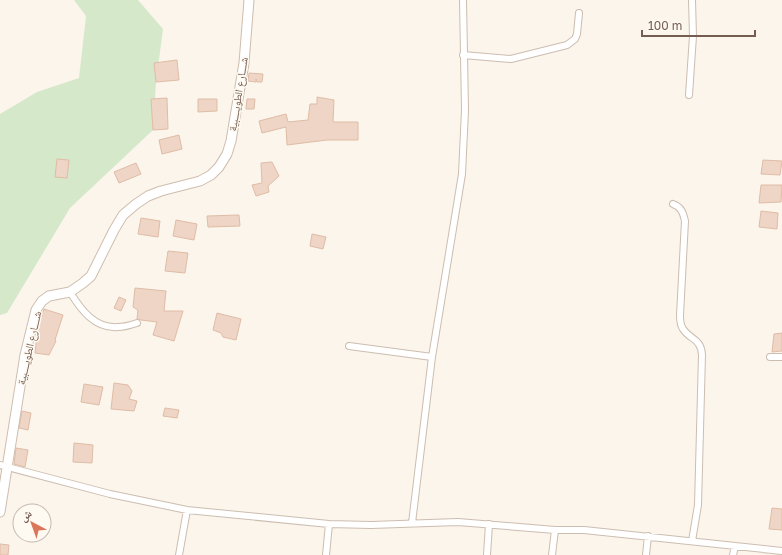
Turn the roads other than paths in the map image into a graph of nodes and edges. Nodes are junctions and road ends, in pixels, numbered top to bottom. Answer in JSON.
{"nodes":[{"id":1,"x":249,"y":0,"type":"edge"},
{"id":2,"x":463,"y":0,"type":"edge"},
{"id":3,"x":692,"y":0,"type":"edge"},
{"id":4,"x":579,"y":13,"type":"dead end"},
{"id":5,"x":463,"y":56,"type":"junction"},
{"id":6,"x":689,"y":95,"type":"dead end"},
{"id":7,"x":673,"y":204,"type":"dead end"},
{"id":8,"x":70,"y":292,"type":"junction"},
{"id":9,"x":137,"y":323,"type":"dead end"},
{"id":10,"x":349,"y":346,"type":"dead end"},
{"id":11,"x":432,"y":357,"type":"junction"},
{"id":12,"x":770,"y":357,"type":"dead end"},
{"id":13,"x":782,"y":357,"type":"edge"},
{"id":14,"x":4,"y":467,"type":"edge"},
{"id":15,"x":187,"y":510,"type":"junction"},
{"id":16,"x":0,"y":512,"type":"edge"},
{"id":17,"x":412,"y":523,"type":"junction"},
{"id":18,"x":329,"y":524,"type":"junction"},
{"id":19,"x":489,"y":524,"type":"junction"},
{"id":20,"x":555,"y":530,"type":"junction"},
{"id":21,"x":648,"y":536,"type":"junction"},
{"id":22,"x":692,"y":541,"type":"junction"},
{"id":23,"x":735,"y":546,"type":"junction"},
{"id":24,"x":782,"y":551,"type":"edge"},
{"id":25,"x":179,"y":555,"type":"edge"},
{"id":26,"x":326,"y":555,"type":"edge"},
{"id":27,"x":487,"y":555,"type":"edge"},
{"id":28,"x":552,"y":555,"type":"edge"},
{"id":29,"x":646,"y":555,"type":"edge"},
{"id":30,"x":733,"y":555,"type":"edge"}],
"edges":[{"from":1,"to":8,"type":"street","name":"شــــارع الطويــــبية"},
{"from":2,"to":5,"type":"street"},
{"from":3,"to":6,"type":"street"},
{"from":4,"to":5,"type":"street"},
{"from":5,"to":11,"type":"street"},
{"from":7,"to":22,"type":"street"},
{"from":8,"to":9,"type":"street"},
{"from":8,"to":14,"type":"street","name":"شــــارع الطويــــبية"},
{"from":10,"to":11,"type":"street"},
{"from":11,"to":17,"type":"street"},
{"from":12,"to":13,"type":"street"},
{"from":14,"to":15,"type":"street"},
{"from":14,"to":16,"type":"street","name":"شــــارع الطويــــبية"},
{"from":15,"to":18,"type":"street"},
{"from":15,"to":25,"type":"street"},
{"from":17,"to":18,"type":"street"},
{"from":17,"to":19,"type":"street"},
{"from":18,"to":26,"type":"street"},
{"from":19,"to":20,"type":"street"},
{"from":19,"to":27,"type":"street"},
{"from":20,"to":21,"type":"street"},
{"from":20,"to":28,"type":"street"},
{"from":21,"to":22,"type":"street"},
{"from":21,"to":29,"type":"street"},
{"from":22,"to":23,"type":"street"},
{"from":23,"to":24,"type":"street"},
{"from":23,"to":30,"type":"street"}]}
